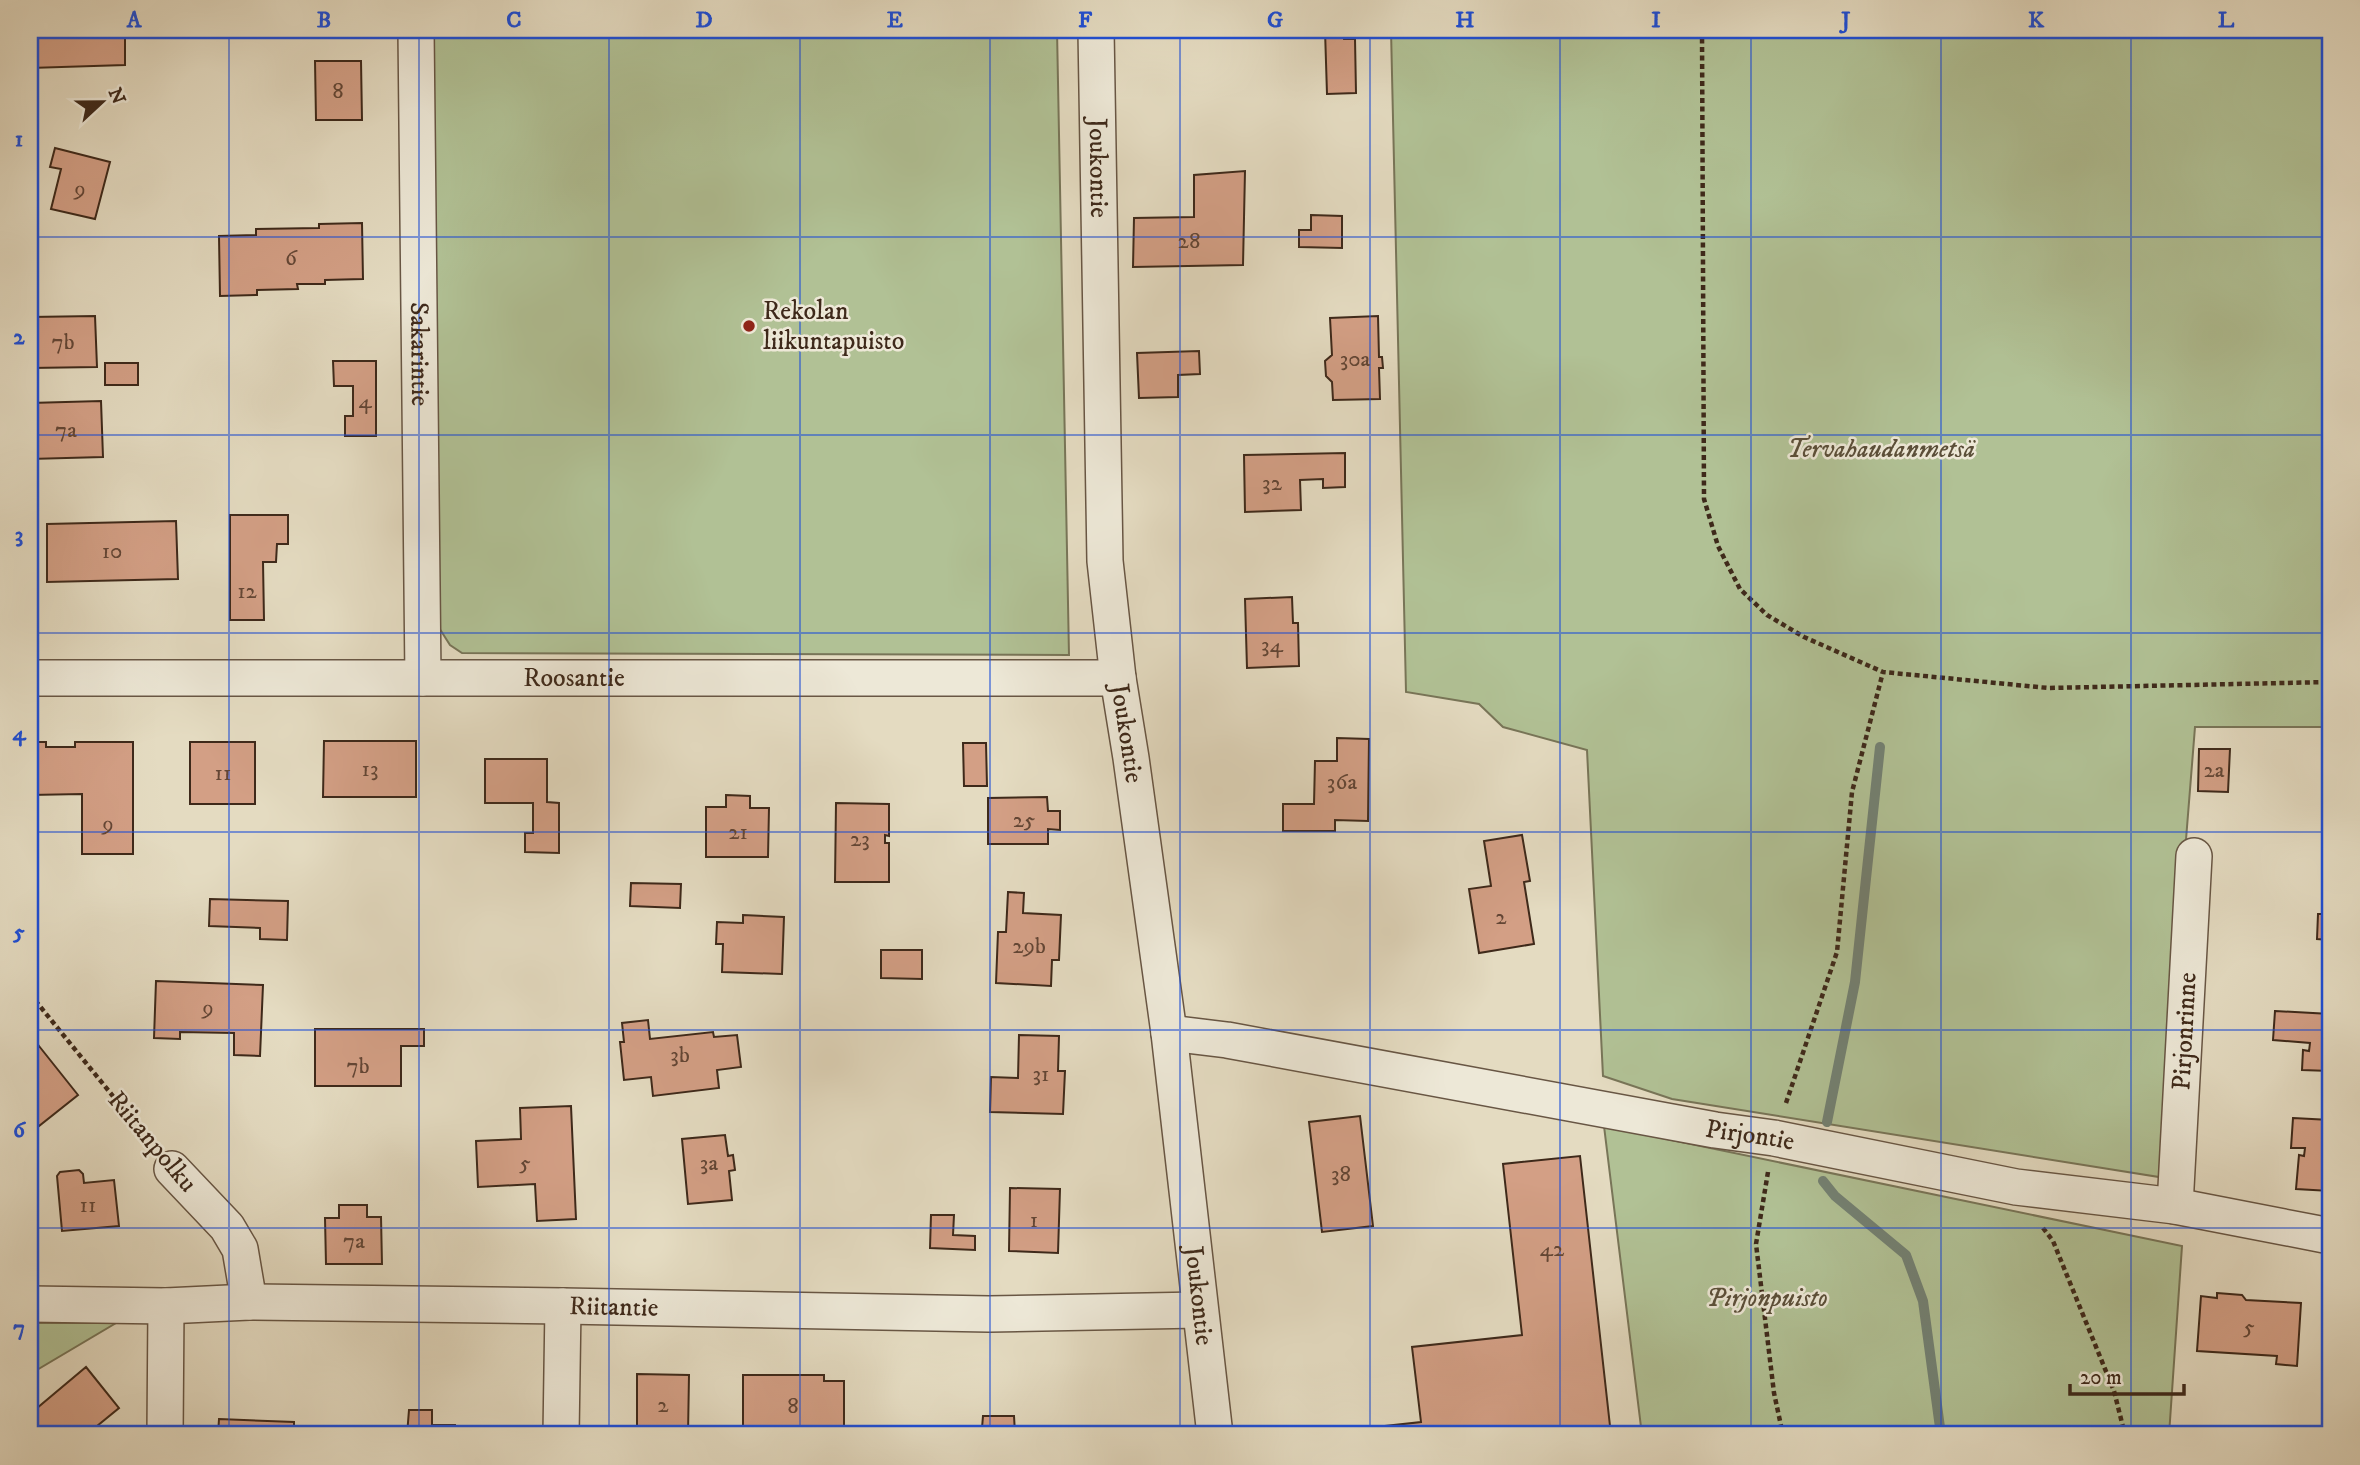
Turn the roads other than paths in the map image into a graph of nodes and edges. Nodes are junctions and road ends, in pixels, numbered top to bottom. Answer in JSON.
{"nodes":[{"id":1,"x":416,"y":30,"type":"edge"},
{"id":2,"x":1096,"y":30,"type":"edge"},
{"id":3,"x":30,"y":678,"type":"edge"},
{"id":4,"x":423,"y":678,"type":"junction"},
{"id":5,"x":1118,"y":678,"type":"junction"},
{"id":6,"x":2194,"y":856,"type":"dead end"},
{"id":7,"x":1169,"y":1033,"type":"junction"},
{"id":8,"x":172,"y":1169,"type":"road end"},
{"id":9,"x":2175,"y":1206,"type":"junction"},
{"id":10,"x":2330,"y":1236,"type":"edge"},
{"id":11,"x":249,"y":1302,"type":"junction"},
{"id":12,"x":30,"y":1304,"type":"edge"},
{"id":13,"x":166,"y":1306,"type":"junction"},
{"id":14,"x":563,"y":1306,"type":"junction"},
{"id":15,"x":1199,"y":1310,"type":"junction"},
{"id":16,"x":165,"y":1435,"type":"edge"},
{"id":17,"x":561,"y":1435,"type":"edge"},
{"id":18,"x":1215,"y":1435,"type":"edge"}],
"edges":[{"from":1,"to":4,"type":"street","name":"Sakarintie"},
{"from":2,"to":5,"type":"street","name":"Joukontie"},
{"from":3,"to":4,"type":"street","name":"Roosantie"},
{"from":4,"to":5,"type":"street","name":"Roosantie"},
{"from":5,"to":7,"type":"street","name":"Joukontie"},
{"from":6,"to":9,"type":"street","name":"Pirjonrinne"},
{"from":7,"to":9,"type":"street","name":"Pirjontie"},
{"from":7,"to":15,"type":"street","name":"Joukontie"},
{"from":8,"to":11,"type":"street","name":"Riitanpolku"},
{"from":9,"to":10,"type":"street","name":"Pirjontie"},
{"from":11,"to":13,"type":"street","name":"Riitantie"},
{"from":11,"to":14,"type":"street","name":"Riitantie"},
{"from":12,"to":13,"type":"street","name":"Riitantie"},
{"from":13,"to":16,"type":"street"},
{"from":14,"to":15,"type":"street","name":"Riitantie"},
{"from":14,"to":17,"type":"street"},
{"from":15,"to":18,"type":"street","name":"Joukontie"}]}
